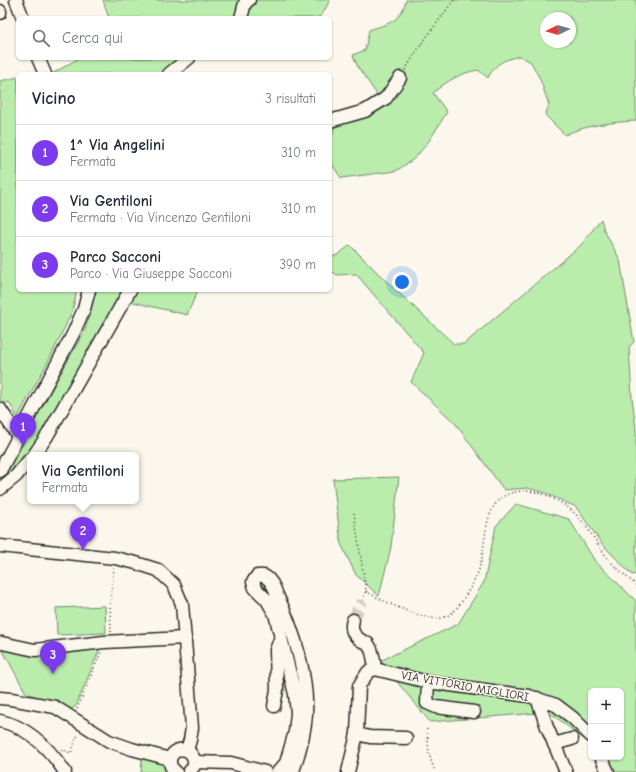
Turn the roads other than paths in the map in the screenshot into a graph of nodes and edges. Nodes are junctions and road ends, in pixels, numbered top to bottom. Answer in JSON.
{"nodes":[{"id":1,"x":16,"y":0,"type":"edge"},
{"id":2,"x":249,"y":0,"type":"edge"},
{"id":3,"x":22,"y":16,"type":"edge"},
{"id":4,"x":241,"y":16,"type":"edge"},
{"id":5,"x":39,"y":60,"type":"edge"},
{"id":6,"x":186,"y":60,"type":"edge"},
{"id":7,"x":43,"y":72,"type":"edge"},
{"id":8,"x":172,"y":72,"type":"edge"},
{"id":9,"x":400,"y":78,"type":"road end"},
{"id":10,"x":332,"y":120,"type":"edge"},
{"id":11,"x":88,"y":292,"type":"edge"},
{"id":12,"x":129,"y":292,"type":"edge"},
{"id":13,"x":0,"y":409,"type":"edge"},
{"id":14,"x":18,"y":436,"type":"junction"},
{"id":15,"x":36,"y":452,"type":"edge"},
{"id":16,"x":27,"y":463,"type":"edge"},
{"id":17,"x":0,"y":471,"type":"edge"},
{"id":18,"x":0,"y":489,"type":"edge"},
{"id":19,"x":0,"y":546,"type":"edge"},
{"id":20,"x":353,"y":620,"type":"tunnel mouth"},
{"id":21,"x":281,"y":637,"type":"junction"},
{"id":22,"x":185,"y":638,"type":"junction"},
{"id":23,"x":1,"y":642,"type":"edge"},
{"id":24,"x":375,"y":669,"type":"junction"},
{"id":25,"x":428,"y":682,"type":"junction"},
{"id":26,"x":0,"y":698,"type":"edge"},
{"id":27,"x":537,"y":698,"type":"junction"},
{"id":28,"x":274,"y":706,"type":"dead end"},
{"id":29,"x":474,"y":712,"type":"dead end"},
{"id":30,"x":0,"y":721,"type":"edge"},
{"id":31,"x":588,"y":733,"type":"edge"},
{"id":32,"x":357,"y":734,"type":"junction"},
{"id":33,"x":406,"y":738,"type":"dead end"},
{"id":34,"x":572,"y":739,"type":"dead end"},
{"id":35,"x":554,"y":744,"type":"junction"},
{"id":36,"x":187,"y":750,"type":"junction"},
{"id":37,"x":170,"y":759,"type":"junction"},
{"id":38,"x":602,"y":760,"type":"edge"},
{"id":39,"x":56,"y":766,"type":"edge"},
{"id":40,"x":192,"y":767,"type":"edge"},
{"id":41,"x":65,"y":772,"type":"edge"},
{"id":42,"x":176,"y":772,"type":"edge"},
{"id":43,"x":265,"y":772,"type":"edge"},
{"id":44,"x":278,"y":772,"type":"edge"},
{"id":45,"x":291,"y":772,"type":"edge"},
{"id":46,"x":348,"y":772,"type":"edge"},
{"id":47,"x":566,"y":772,"type":"edge"},
{"id":48,"x":608,"y":772,"type":"edge"}],
"edges":[{"from":1,"to":3,"type":"street"},
{"from":2,"to":4,"type":"street"},
{"from":5,"to":7,"type":"street"},
{"from":6,"to":8,"type":"street"},
{"from":9,"to":10,"type":"street"},
{"from":11,"to":14,"type":"street"},
{"from":12,"to":15,"type":"street"},
{"from":13,"to":14,"type":"street"},
{"from":14,"to":17,"type":"street"},
{"from":16,"to":18,"type":"street"},
{"from":19,"to":22,"type":"street"},
{"from":20,"to":24,"type":"street"},
{"from":21,"to":28,"type":"street"},
{"from":21,"to":44,"type":"street"},
{"from":21,"to":45,"type":"street"},
{"from":22,"to":23,"type":"street"},
{"from":22,"to":36,"type":"street"},
{"from":24,"to":25,"type":"street","name":"VIA VITTORIO MIGLIORI"},
{"from":24,"to":32,"type":"street"},
{"from":25,"to":27,"type":"street","name":"VIA VITTORIO MIGLIORI"},
{"from":25,"to":29,"type":"street"},
{"from":26,"to":37,"type":"street"},
{"from":27,"to":31,"type":"street","name":"VIA VITTORIO MIGLIORI"},
{"from":27,"to":35,"type":"street"},
{"from":30,"to":39,"type":"street"},
{"from":32,"to":33,"type":"street"},
{"from":32,"to":46,"type":"street"},
{"from":34,"to":35,"type":"street"},
{"from":35,"to":47,"type":"street"},
{"from":36,"to":37,"type":"street"},
{"from":36,"to":40,"type":"street"},
{"from":37,"to":42,"type":"street"},
{"from":38,"to":48,"type":"street"},
{"from":39,"to":41,"type":"street"},
{"from":40,"to":43,"type":"street"}]}
